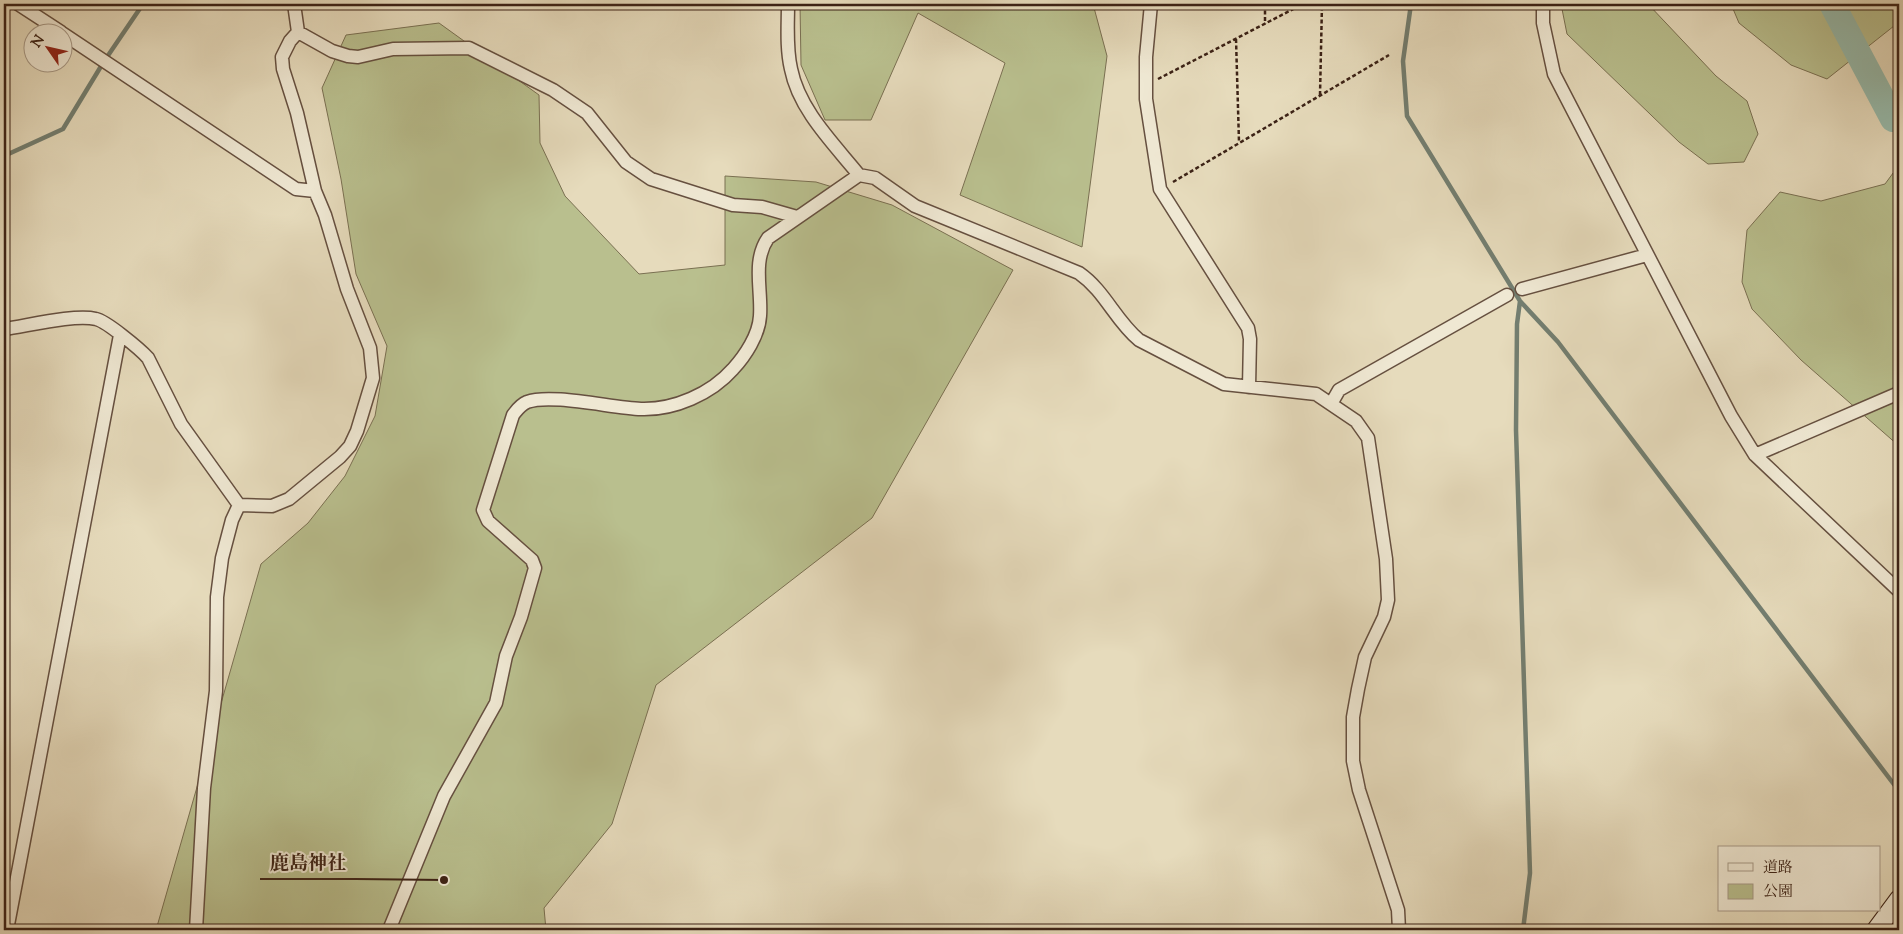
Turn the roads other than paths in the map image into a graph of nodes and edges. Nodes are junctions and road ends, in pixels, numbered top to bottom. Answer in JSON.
{"nodes":[{"id":1,"x":18,"y":4,"type":"edge"},
{"id":2,"x":294,"y":4,"type":"edge"},
{"id":3,"x":788,"y":4,"type":"edge"},
{"id":4,"x":1151,"y":4,"type":"edge"},
{"id":5,"x":1543,"y":4,"type":"edge"},
{"id":6,"x":45,"y":22,"type":"edge"},
{"id":7,"x":298,"y":32,"type":"junction"},
{"id":8,"x":72,"y":40,"type":"edge"},
{"id":9,"x":859,"y":175,"type":"junction"},
{"id":10,"x":315,"y":192,"type":"junction"},
{"id":11,"x":797,"y":217,"type":"junction"},
{"id":12,"x":1647,"y":255,"type":"junction"},
{"id":13,"x":1522,"y":289,"type":"dead end"},
{"id":14,"x":1507,"y":295,"type":"dead end"},
{"id":15,"x":4,"y":330,"type":"edge"},
{"id":16,"x":120,"y":335,"type":"junction"},
{"id":17,"x":1249,"y":387,"type":"junction"},
{"id":18,"x":1899,"y":393,"type":"edge"},
{"id":19,"x":1331,"y":404,"type":"junction"},
{"id":20,"x":1755,"y":455,"type":"junction"},
{"id":21,"x":239,"y":505,"type":"junction"},
{"id":22,"x":1899,"y":591,"type":"edge"},
{"id":23,"x":1899,"y":899,"type":"edge"},
{"id":24,"x":7,"y":930,"type":"edge"},
{"id":25,"x":196,"y":930,"type":"edge"},
{"id":26,"x":390,"y":930,"type":"edge"},
{"id":27,"x":1399,"y":930,"type":"edge"},
{"id":28,"x":1876,"y":930,"type":"edge"}],
"edges":[{"from":1,"to":6,"type":"street"},
{"from":2,"to":7,"type":"street"},
{"from":3,"to":9,"type":"street"},
{"from":4,"to":17,"type":"street"},
{"from":5,"to":12,"type":"street"},
{"from":7,"to":10,"type":"street"},
{"from":7,"to":11,"type":"street"},
{"from":8,"to":10,"type":"street"},
{"from":9,"to":11,"type":"street"},
{"from":9,"to":17,"type":"street"},
{"from":10,"to":21,"type":"street"},
{"from":11,"to":26,"type":"street"},
{"from":12,"to":13,"type":"street"},
{"from":12,"to":20,"type":"street"},
{"from":14,"to":19,"type":"street"},
{"from":15,"to":16,"type":"street"},
{"from":16,"to":21,"type":"street"},
{"from":16,"to":24,"type":"street"},
{"from":17,"to":19,"type":"street"},
{"from":18,"to":20,"type":"street"},
{"from":19,"to":27,"type":"street"},
{"from":20,"to":22,"type":"street"},
{"from":21,"to":25,"type":"street"},
{"from":23,"to":28,"type":"street"}]}
